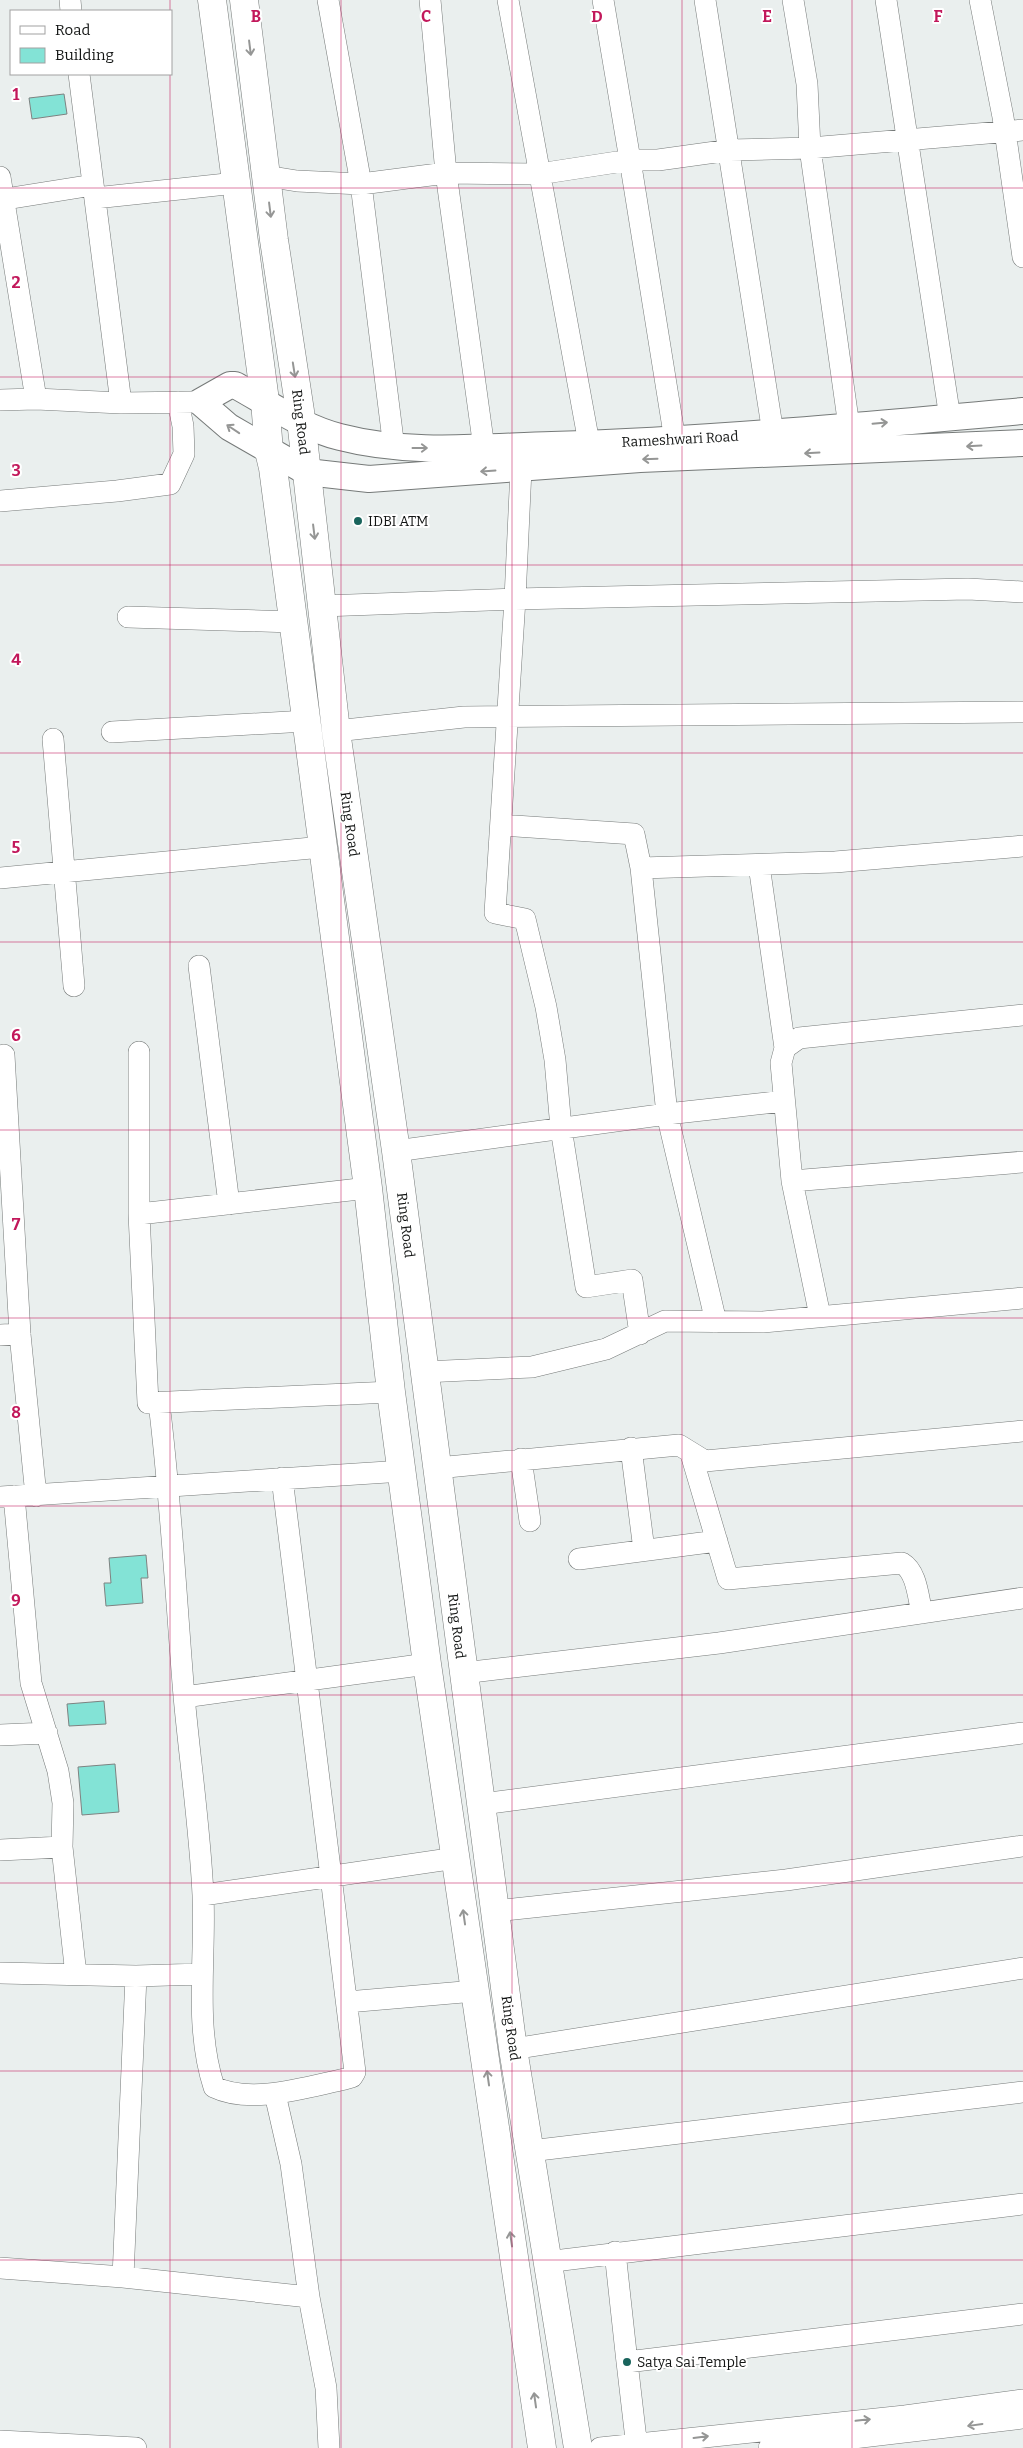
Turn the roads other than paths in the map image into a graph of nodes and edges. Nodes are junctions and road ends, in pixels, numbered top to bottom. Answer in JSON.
{"nodes":[{"id":1,"x":212,"y":0,"type":"edge"},
{"id":2,"x":244,"y":0,"type":"edge"},
{"id":3,"x":328,"y":0,"type":"edge"},
{"id":4,"x":430,"y":0,"type":"edge"},
{"id":5,"x":508,"y":0,"type":"edge"},
{"id":6,"x":603,"y":0,"type":"edge"},
{"id":7,"x":705,"y":0,"type":"edge"},
{"id":8,"x":793,"y":0,"type":"edge"},
{"id":9,"x":886,"y":0,"type":"edge"},
{"id":10,"x":980,"y":0,"type":"edge"},
{"id":11,"x":79,"y":75,"type":"edge"},
{"id":12,"x":1014,"y":131,"type":"edge"},
{"id":13,"x":907,"y":142,"type":"junction"},
{"id":14,"x":810,"y":148,"type":"junction"},
{"id":15,"x":730,"y":150,"type":"junction"},
{"id":16,"x":630,"y":160,"type":"junction"},
{"id":17,"x":446,"y":173,"type":"junction"},
{"id":18,"x":539,"y":174,"type":"junction"},
{"id":19,"x":266,"y":176,"type":"junction"},
{"id":20,"x":0,"y":177,"type":"edge"},
{"id":21,"x":236,"y":183,"type":"junction"},
{"id":22,"x":361,"y":184,"type":"junction"},
{"id":23,"x":94,"y":191,"type":"junction"},
{"id":24,"x":2,"y":200,"type":"edge"},
{"id":25,"x":1023,"y":257,"type":"edge"},
{"id":26,"x":36,"y":399,"type":"junction"},
{"id":27,"x":0,"y":400,"type":"edge"},
{"id":28,"x":265,"y":401,"type":"junction"},
{"id":29,"x":189,"y":402,"type":"junction"},
{"id":30,"x":121,"y":403,"type":"junction"},
{"id":31,"x":1023,"y":411,"type":"edge"},
{"id":32,"x":950,"y":418,"type":"junction"},
{"id":33,"x":301,"y":421,"type":"junction"},
{"id":34,"x":773,"y":433,"type":"junction"},
{"id":35,"x":851,"y":438,"type":"junction"},
{"id":36,"x":674,"y":440,"type":"junction"},
{"id":37,"x":1023,"y":443,"type":"edge"},
{"id":38,"x":394,"y":448,"type":"junction"},
{"id":39,"x":484,"y":448,"type":"junction"},
{"id":40,"x":269,"y":451,"type":"junction"},
{"id":41,"x":589,"y":453,"type":"junction"},
{"id":42,"x":521,"y":469,"type":"junction"},
{"id":43,"x":307,"y":472,"type":"junction"},
{"id":44,"x":0,"y":501,"type":"edge"},
{"id":45,"x":1023,"y":592,"type":"edge"},
{"id":46,"x":515,"y":599,"type":"junction"},
{"id":47,"x":322,"y":606,"type":"junction"},
{"id":48,"x":128,"y":617,"type":"dead end"},
{"id":49,"x":293,"y":622,"type":"junction"},
{"id":50,"x":1023,"y":712,"type":"edge"},
{"id":51,"x":508,"y":717,"type":"junction"},
{"id":52,"x":306,"y":721,"type":"junction"},
{"id":53,"x":336,"y":730,"type":"junction"},
{"id":54,"x":112,"y":732,"type":"dead end"},
{"id":55,"x":53,"y":739,"type":"dead end"},
{"id":56,"x":501,"y":825,"type":"junction"},
{"id":57,"x":1023,"y":846,"type":"edge"},
{"id":58,"x":322,"y":847,"type":"junction"},
{"id":59,"x":759,"y":865,"type":"junction"},
{"id":60,"x":641,"y":868,"type":"junction"},
{"id":61,"x":66,"y":872,"type":"junction"},
{"id":62,"x":0,"y":878,"type":"edge"},
{"id":63,"x":199,"y":966,"type":"dead end"},
{"id":64,"x":74,"y":986,"type":"dead end"},
{"id":65,"x":1023,"y":1015,"type":"edge"},
{"id":66,"x":785,"y":1048,"type":"junction"},
{"id":67,"x":139,"y":1052,"type":"dead end"},
{"id":68,"x":4,"y":1055,"type":"dead end"},
{"id":69,"x":784,"y":1100,"type":"junction"},
{"id":70,"x":667,"y":1114,"type":"junction"},
{"id":71,"x":561,"y":1128,"type":"junction"},
{"id":72,"x":396,"y":1152,"type":"junction"},
{"id":73,"x":1023,"y":1162,"type":"edge"},
{"id":74,"x":792,"y":1181,"type":"junction"},
{"id":75,"x":368,"y":1188,"type":"junction"},
{"id":76,"x":229,"y":1204,"type":"junction"},
{"id":77,"x":139,"y":1214,"type":"junction"},
{"id":78,"x":1023,"y":1298,"type":"edge"},
{"id":79,"x":820,"y":1316,"type":"junction"},
{"id":80,"x":716,"y":1322,"type":"junction"},
{"id":81,"x":10,"y":1334,"type":"edge"},
{"id":82,"x":640,"y":1334,"type":"junction"},
{"id":83,"x":424,"y":1372,"type":"junction"},
{"id":84,"x":391,"y":1392,"type":"junction"},
{"id":85,"x":158,"y":1403,"type":"junction"},
{"id":86,"x":1023,"y":1431,"type":"edge"},
{"id":87,"x":631,"y":1448,"type":"junction"},
{"id":88,"x":691,"y":1454,"type":"junction"},
{"id":89,"x":521,"y":1459,"type":"junction"},
{"id":90,"x":437,"y":1468,"type":"junction"},
{"id":91,"x":403,"y":1471,"type":"junction"},
{"id":92,"x":282,"y":1478,"type":"junction"},
{"id":93,"x":169,"y":1485,"type":"junction"},
{"id":94,"x":7,"y":1496,"type":"edge"},
{"id":95,"x":36,"y":1496,"type":"junction"},
{"id":96,"x":530,"y":1521,"type":"dead end"},
{"id":97,"x":717,"y":1541,"type":"junction"},
{"id":98,"x":644,"y":1550,"type":"junction"},
{"id":99,"x":579,"y":1559,"type":"dead end"},
{"id":100,"x":1023,"y":1598,"type":"edge"},
{"id":101,"x":922,"y":1613,"type":"junction"},
{"id":102,"x":427,"y":1664,"type":"junction"},
{"id":103,"x":463,"y":1673,"type":"junction"},
{"id":104,"x":306,"y":1680,"type":"junction"},
{"id":105,"x":184,"y":1697,"type":"junction"},
{"id":106,"x":47,"y":1733,"type":"junction"},
{"id":107,"x":1023,"y":1734,"type":"edge"},
{"id":108,"x":0,"y":1735,"type":"edge"},
{"id":109,"x":482,"y":1804,"type":"junction"},
{"id":110,"x":1023,"y":1846,"type":"edge"},
{"id":111,"x":62,"y":1847,"type":"junction"},
{"id":112,"x":0,"y":1850,"type":"edge"},
{"id":113,"x":456,"y":1858,"type":"junction"},
{"id":114,"x":332,"y":1876,"type":"junction"},
{"id":115,"x":203,"y":1895,"type":"junction"},
{"id":116,"x":495,"y":1911,"type":"junction"},
{"id":117,"x":1023,"y":1968,"type":"edge"},
{"id":118,"x":0,"y":1973,"type":"edge"},
{"id":119,"x":202,"y":1974,"type":"junction"},
{"id":120,"x":76,"y":1975,"type":"junction"},
{"id":121,"x":136,"y":1976,"type":"junction"},
{"id":122,"x":475,"y":1991,"type":"junction"},
{"id":123,"x":347,"y":2002,"type":"junction"},
{"id":124,"x":513,"y":2049,"type":"junction"},
{"id":125,"x":1023,"y":2092,"type":"edge"},
{"id":126,"x":275,"y":2094,"type":"junction"},
{"id":127,"x":530,"y":2151,"type":"junction"},
{"id":128,"x":1023,"y":2204,"type":"edge"},
{"id":129,"x":615,"y":2252,"type":"junction"},
{"id":130,"x":546,"y":2262,"type":"junction"},
{"id":131,"x":0,"y":2268,"type":"edge"},
{"id":132,"x":123,"y":2277,"type":"junction"},
{"id":133,"x":309,"y":2297,"type":"junction"},
{"id":134,"x":1023,"y":2314,"type":"edge"},
{"id":135,"x":627,"y":2362,"type":"junction"},
{"id":136,"x":1023,"y":2400,"type":"edge"},
{"id":137,"x":1023,"y":2418,"type":"edge"},
{"id":138,"x":0,"y":2440,"type":"edge"},
{"id":139,"x":54,"y":2446,"type":"edge"},
{"id":140,"x":637,"y":2446,"type":"edge"},
{"id":141,"x":136,"y":2448,"type":"edge"},
{"id":142,"x":329,"y":2448,"type":"edge"},
{"id":143,"x":542,"y":2448,"type":"edge"},
{"id":144,"x":578,"y":2448,"type":"edge"},
{"id":145,"x":600,"y":2448,"type":"edge"},
{"id":146,"x":769,"y":2448,"type":"edge"}],
"edges":[{"from":1,"to":21,"type":"highway"},
{"from":2,"to":19,"type":"highway","name":"Ring Road","one_way":true},
{"from":3,"to":22,"type":"street"},
{"from":4,"to":17,"type":"street"},
{"from":5,"to":18,"type":"street"},
{"from":6,"to":16,"type":"street"},
{"from":7,"to":15,"type":"street"},
{"from":8,"to":14,"type":"street"},
{"from":9,"to":13,"type":"street"},
{"from":10,"to":12,"type":"street"},
{"from":11,"to":23,"type":"street"},
{"from":12,"to":13,"type":"street"},
{"from":12,"to":25,"type":"street"},
{"from":13,"to":14,"type":"street"},
{"from":13,"to":32,"type":"street"},
{"from":14,"to":15,"type":"street"},
{"from":14,"to":35,"type":"street"},
{"from":15,"to":16,"type":"street"},
{"from":15,"to":34,"type":"street"},
{"from":16,"to":18,"type":"street"},
{"from":16,"to":36,"type":"street"},
{"from":17,"to":18,"type":"street"},
{"from":17,"to":22,"type":"street"},
{"from":17,"to":39,"type":"street"},
{"from":18,"to":41,"type":"street"},
{"from":19,"to":22,"type":"street"},
{"from":19,"to":33,"type":"highway","name":"Ring Road","one_way":true},
{"from":20,"to":24,"type":"street"},
{"from":21,"to":23,"type":"street"},
{"from":21,"to":28,"type":"highway"},
{"from":22,"to":38,"type":"street"},
{"from":23,"to":24,"type":"street"},
{"from":23,"to":30,"type":"street"},
{"from":24,"to":26,"type":"street"},
{"from":26,"to":27,"type":"street"},
{"from":26,"to":30,"type":"street"},
{"from":28,"to":29,"type":"main road","name":"Rameshwari Road"},
{"from":28,"to":33,"type":"main road","name":"Rameshwari Road"},
{"from":28,"to":40,"type":"highway"},
{"from":29,"to":30,"type":"street"},
{"from":40,"to":29,"type":"main road","one_way":true},
{"from":29,"to":44,"type":"street"},
{"from":31,"to":32,"type":"main road","name":"Rameshwari Road"},
{"from":35,"to":32,"type":"main road","name":"Rameshwari Road","one_way":true},
{"from":33,"to":38,"type":"main road","name":"Rameshwari Road"},
{"from":33,"to":43,"type":"highway","name":"Ring Road"},
{"from":34,"to":35,"type":"main road","name":"Rameshwari Road"},
{"from":34,"to":36,"type":"main road","name":"Rameshwari Road"},
{"from":37,"to":35,"type":"main road","one_way":true},
{"from":35,"to":41,"type":"main road","one_way":true},
{"from":36,"to":41,"type":"main road","name":"Rameshwari Road"},
{"from":38,"to":39,"type":"main road","name":"Rameshwari Road","one_way":true},
{"from":39,"to":41,"type":"main road","name":"Rameshwari Road"},
{"from":40,"to":43,"type":"main road"},
{"from":40,"to":49,"type":"highway"},
{"from":41,"to":42,"type":"main road"},
{"from":42,"to":43,"type":"main road","one_way":true},
{"from":42,"to":46,"type":"street"},
{"from":43,"to":47,"type":"highway","name":"Ring Road","one_way":true},
{"from":45,"to":46,"type":"street"},
{"from":46,"to":47,"type":"street"},
{"from":46,"to":51,"type":"street"},
{"from":47,"to":53,"type":"highway","name":"Ring Road"},
{"from":48,"to":49,"type":"street"},
{"from":49,"to":52,"type":"highway"},
{"from":50,"to":51,"type":"street"},
{"from":51,"to":53,"type":"street"},
{"from":51,"to":56,"type":"street"},
{"from":52,"to":54,"type":"street"},
{"from":52,"to":58,"type":"highway"},
{"from":53,"to":72,"type":"highway","name":"Ring Road"},
{"from":55,"to":61,"type":"street"},
{"from":56,"to":60,"type":"street"},
{"from":56,"to":71,"type":"street"},
{"from":57,"to":59,"type":"street"},
{"from":58,"to":61,"type":"street"},
{"from":58,"to":75,"type":"highway"},
{"from":59,"to":60,"type":"street"},
{"from":59,"to":66,"type":"street"},
{"from":60,"to":70,"type":"street"},
{"from":61,"to":62,"type":"street"},
{"from":61,"to":64,"type":"street"},
{"from":63,"to":76,"type":"street"},
{"from":65,"to":66,"type":"street"},
{"from":66,"to":69,"type":"street"},
{"from":67,"to":77,"type":"street"},
{"from":68,"to":81,"type":"street"},
{"from":69,"to":70,"type":"street"},
{"from":69,"to":74,"type":"street"},
{"from":70,"to":71,"type":"street"},
{"from":70,"to":80,"type":"street"},
{"from":71,"to":72,"type":"street"},
{"from":71,"to":82,"type":"street"},
{"from":72,"to":83,"type":"highway","name":"Ring Road"},
{"from":73,"to":74,"type":"street"},
{"from":74,"to":79,"type":"street"},
{"from":75,"to":76,"type":"street"},
{"from":75,"to":84,"type":"highway"},
{"from":76,"to":77,"type":"street"},
{"from":77,"to":85,"type":"street"},
{"from":78,"to":79,"type":"street"},
{"from":79,"to":80,"type":"street"},
{"from":80,"to":82,"type":"street"},
{"from":81,"to":95,"type":"street"},
{"from":82,"to":83,"type":"street"},
{"from":83,"to":90,"type":"highway","name":"Ring Road"},
{"from":84,"to":85,"type":"street"},
{"from":84,"to":91,"type":"highway"},
{"from":85,"to":93,"type":"street"},
{"from":86,"to":88,"type":"street"},
{"from":87,"to":88,"type":"street"},
{"from":87,"to":89,"type":"street"},
{"from":87,"to":98,"type":"street"},
{"from":88,"to":97,"type":"street"},
{"from":89,"to":90,"type":"street"},
{"from":89,"to":96,"type":"street"},
{"from":90,"to":103,"type":"highway","name":"Ring Road"},
{"from":91,"to":92,"type":"street"},
{"from":91,"to":102,"type":"highway"},
{"from":92,"to":93,"type":"street"},
{"from":92,"to":104,"type":"street"},
{"from":93,"to":95,"type":"street"},
{"from":93,"to":105,"type":"street"},
{"from":94,"to":95,"type":"street"},
{"from":94,"to":106,"type":"street"},
{"from":97,"to":98,"type":"street"},
{"from":97,"to":101,"type":"street"},
{"from":98,"to":99,"type":"street"},
{"from":100,"to":101,"type":"street"},
{"from":101,"to":103,"type":"street"},
{"from":102,"to":104,"type":"street"},
{"from":102,"to":113,"type":"highway"},
{"from":103,"to":109,"type":"highway","name":"Ring Road"},
{"from":104,"to":105,"type":"street"},
{"from":104,"to":114,"type":"street"},
{"from":105,"to":115,"type":"street"},
{"from":106,"to":108,"type":"street"},
{"from":106,"to":111,"type":"street"},
{"from":107,"to":109,"type":"street"},
{"from":109,"to":116,"type":"highway","name":"Ring Road"},
{"from":110,"to":116,"type":"street"},
{"from":111,"to":112,"type":"street"},
{"from":111,"to":120,"type":"street"},
{"from":113,"to":114,"type":"street"},
{"from":122,"to":113,"type":"highway","one_way":true},
{"from":114,"to":115,"type":"street"},
{"from":114,"to":123,"type":"street"},
{"from":115,"to":119,"type":"street"},
{"from":116,"to":124,"type":"highway","name":"Ring Road"},
{"from":117,"to":124,"type":"street"},
{"from":118,"to":120,"type":"street"},
{"from":119,"to":121,"type":"street"},
{"from":119,"to":126,"type":"street"},
{"from":120,"to":121,"type":"street"},
{"from":121,"to":132,"type":"street"},
{"from":122,"to":123,"type":"street"},
{"from":143,"to":122,"type":"highway","one_way":true},
{"from":123,"to":126,"type":"street"},
{"from":124,"to":127,"type":"highway","name":"Ring Road"},
{"from":125,"to":127,"type":"street"},
{"from":126,"to":133,"type":"street"},
{"from":127,"to":130,"type":"highway","name":"Ring Road"},
{"from":128,"to":129,"type":"street"},
{"from":129,"to":130,"type":"street"},
{"from":129,"to":135,"type":"street"},
{"from":130,"to":144,"type":"highway","name":"Ring Road"},
{"from":131,"to":132,"type":"street"},
{"from":132,"to":133,"type":"street"},
{"from":133,"to":142,"type":"street"},
{"from":134,"to":135,"type":"street"},
{"from":135,"to":140,"type":"street"},
{"from":140,"to":136,"type":"street","one_way":true},
{"from":137,"to":146,"type":"street","one_way":true},
{"from":138,"to":139,"type":"street"},
{"from":139,"to":141,"type":"street"},
{"from":140,"to":145,"type":"street"}]}
